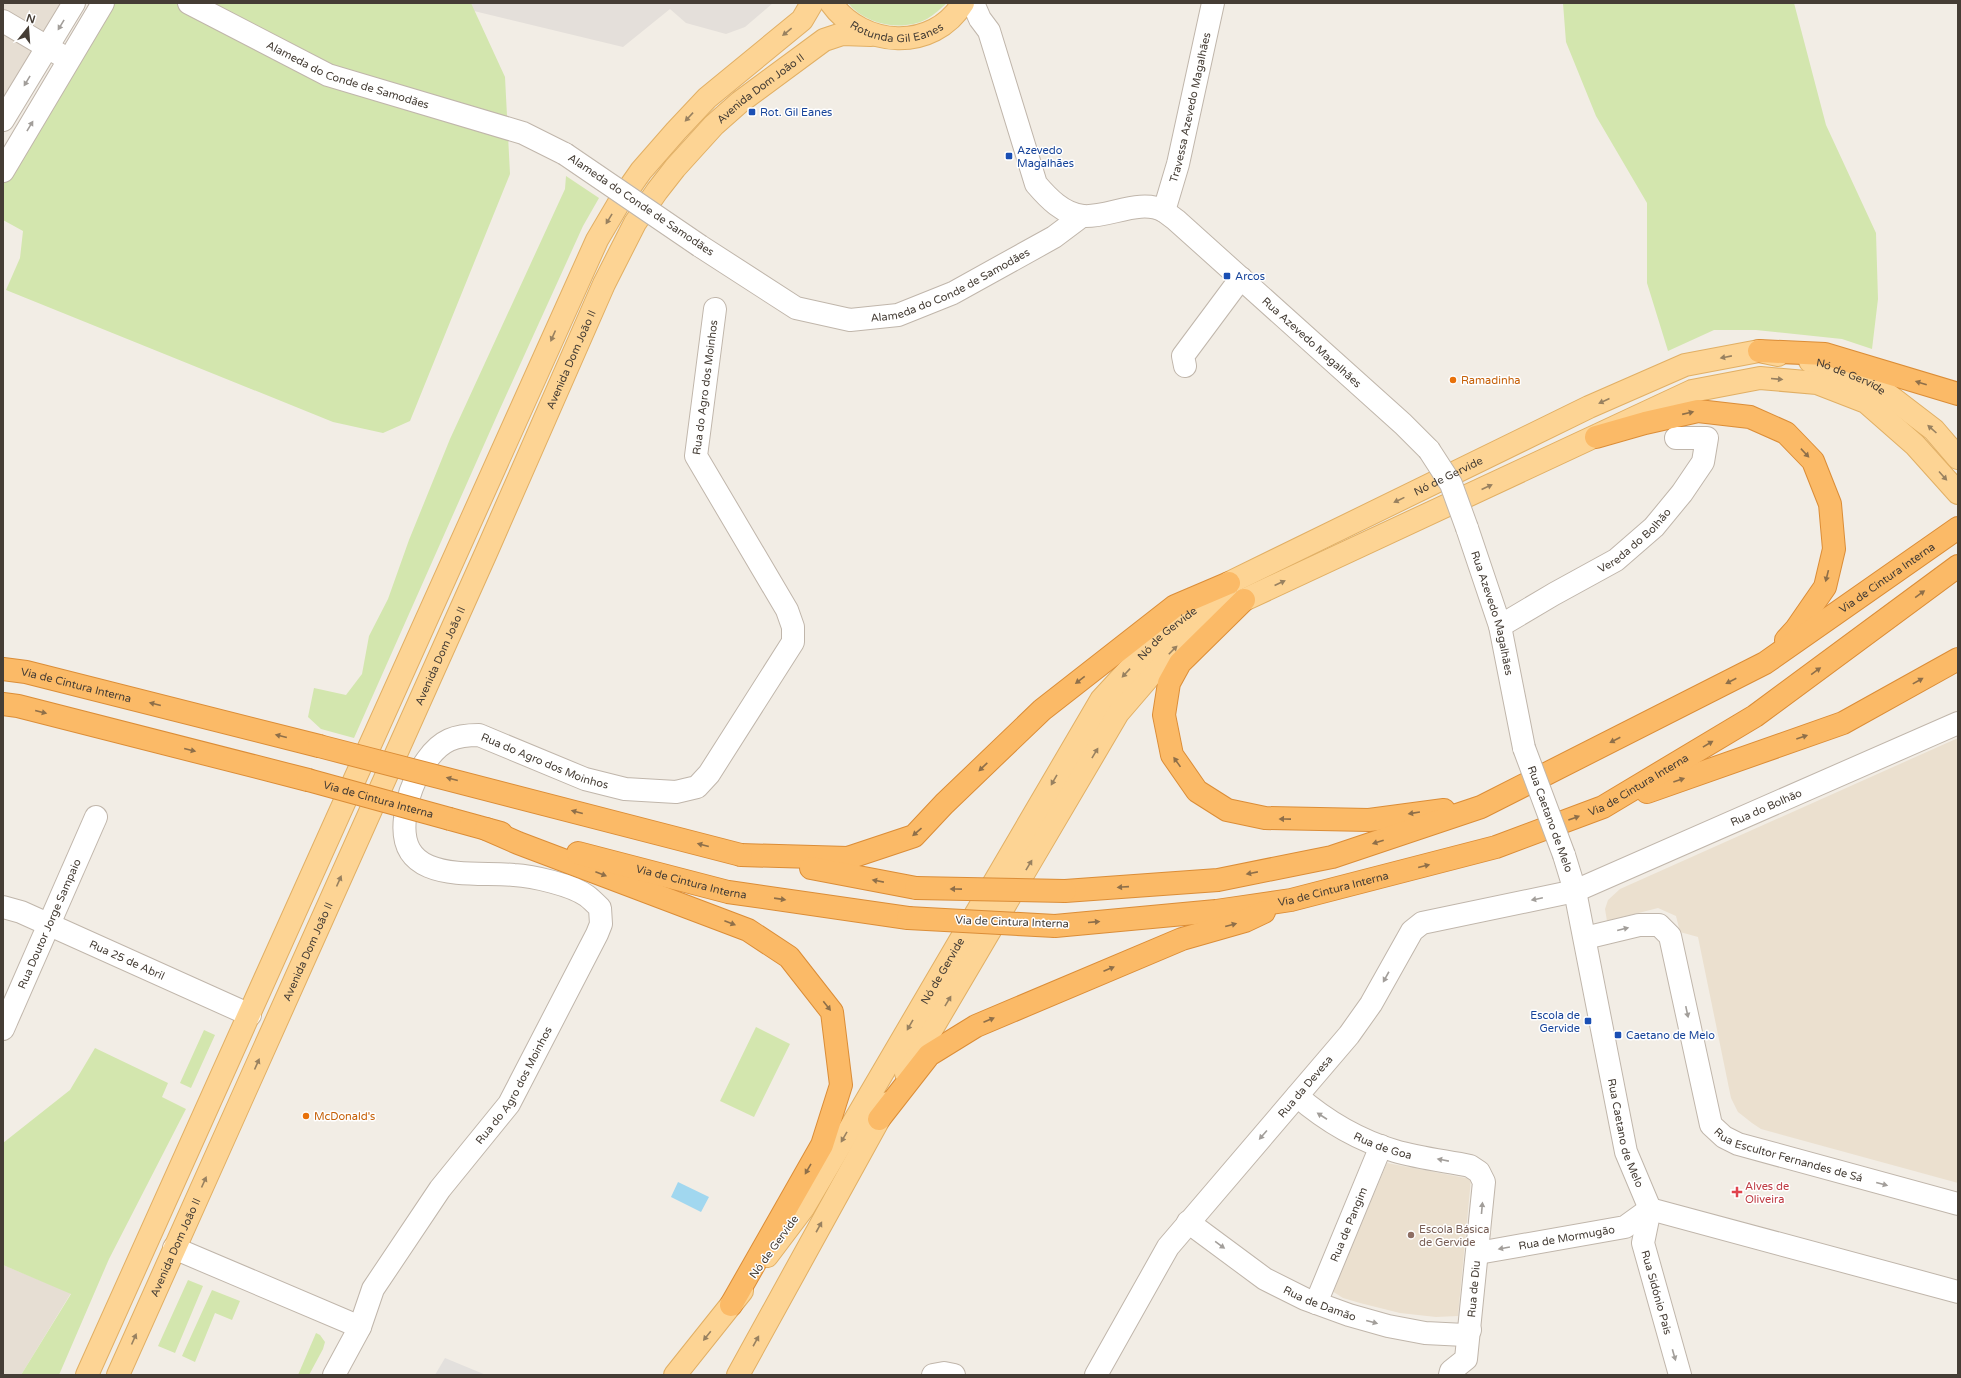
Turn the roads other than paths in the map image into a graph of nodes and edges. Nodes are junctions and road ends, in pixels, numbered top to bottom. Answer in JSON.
{"nodes":[{"id":1,"x":74,"y":3,"type":"edge"},
{"id":2,"x":103,"y":3,"type":"edge"},
{"id":3,"x":189,"y":3,"type":"edge"},
{"id":4,"x":812,"y":3,"type":"edge"},
{"id":5,"x":830,"y":3,"type":"edge"},
{"id":6,"x":964,"y":3,"type":"edge"},
{"id":7,"x":973,"y":3,"type":"edge"},
{"id":8,"x":1213,"y":3,"type":"edge"},
{"id":9,"x":3,"y":21,"type":"edge"},
{"id":10,"x":946,"y":23,"type":"junction"},
{"id":11,"x":989,"y":31,"type":"junction"},
{"id":12,"x":871,"y":35,"type":"junction"},
{"id":13,"x":47,"y":47,"type":"junction"},
{"id":14,"x":69,"y":61,"type":"junction"},
{"id":15,"x":3,"y":120,"type":"edge"},
{"id":16,"x":11,"y":140,"type":"edge"},
{"id":17,"x":3,"y":171,"type":"edge"},
{"id":18,"x":1164,"y":211,"type":"junction"},
{"id":19,"x":1082,"y":216,"type":"junction"},
{"id":20,"x":1240,"y":278,"type":"junction"},
{"id":21,"x":715,"y":309,"type":"dead end"},
{"id":22,"x":1759,"y":351,"type":"junction"},
{"id":23,"x":1185,"y":366,"type":"dead end"},
{"id":24,"x":1958,"y":394,"type":"edge"},
{"id":25,"x":1596,"y":436,"type":"junction"},
{"id":26,"x":1676,"y":438,"type":"dead end"},
{"id":27,"x":1958,"y":458,"type":"edge"},
{"id":28,"x":1958,"y":493,"type":"edge"},
{"id":29,"x":1950,"y":534,"type":"edge"},
{"id":30,"x":1958,"y":566,"type":"edge"},
{"id":31,"x":1229,"y":583,"type":"junction"},
{"id":32,"x":1244,"y":600,"type":"junction"},
{"id":33,"x":1500,"y":626,"type":"junction"},
{"id":34,"x":1958,"y":659,"type":"edge"},
{"id":35,"x":1765,"y":663,"type":"junction"},
{"id":36,"x":3,"y":669,"type":"edge"},
{"id":37,"x":3,"y":704,"type":"edge"},
{"id":38,"x":1958,"y":723,"type":"edge"},
{"id":39,"x":1524,"y":748,"type":"joint"},
{"id":40,"x":1481,"y":807,"type":"junction"},
{"id":41,"x":1602,"y":807,"type":"junction"},
{"id":42,"x":96,"y":817,"type":"dead end"},
{"id":43,"x":486,"y":829,"type":"junction"},
{"id":44,"x":741,"y":855,"type":"junction"},
{"id":45,"x":1575,"y":891,"type":"junction"},
{"id":46,"x":1291,"y":900,"type":"junction"},
{"id":47,"x":3,"y":907,"type":"edge"},
{"id":48,"x":49,"y":924,"type":"junction"},
{"id":49,"x":1585,"y":938,"type":"junction"},
{"id":50,"x":250,"y":1015,"type":"junction"},
{"id":51,"x":3,"y":1029,"type":"edge"},
{"id":52,"x":1297,"y":1096,"type":"junction"},
{"id":53,"x":879,"y":1119,"type":"junction"},
{"id":54,"x":1381,"y":1146,"type":"junction"},
{"id":55,"x":1479,"y":1172,"type":"joint"},
{"id":56,"x":1958,"y":1204,"type":"edge"},
{"id":57,"x":1650,"y":1209,"type":"junction"},
{"id":58,"x":1188,"y":1222,"type":"junction"},
{"id":59,"x":174,"y":1248,"type":"junction"},
{"id":60,"x":1478,"y":1253,"type":"junction"},
{"id":61,"x":1958,"y":1292,"type":"edge"},
{"id":62,"x":1316,"y":1303,"type":"junction"},
{"id":63,"x":731,"y":1305,"type":"junction"},
{"id":64,"x":360,"y":1327,"type":"junction"},
{"id":65,"x":1470,"y":1330,"type":"junction"},
{"id":66,"x":88,"y":1375,"type":"edge"},
{"id":67,"x":118,"y":1375,"type":"edge"},
{"id":68,"x":334,"y":1375,"type":"edge"},
{"id":69,"x":675,"y":1375,"type":"edge"},
{"id":70,"x":738,"y":1375,"type":"edge"},
{"id":71,"x":934,"y":1375,"type":"edge"},
{"id":72,"x":954,"y":1375,"type":"edge"},
{"id":73,"x":1096,"y":1375,"type":"edge"},
{"id":74,"x":1450,"y":1375,"type":"edge"},
{"id":75,"x":1680,"y":1375,"type":"edge"}],
"edges":[{"from":1,"to":13,"type":"street","one_way":true},
{"from":2,"to":14,"type":"street"},
{"from":3,"to":19,"type":"street","name":"Alameda do Conde de Samodães","bridge":true},
{"from":4,"to":50,"type":"main road","one_way":true},
{"from":5,"to":12,"type":"main road","name":"Rotunda Gil Eanes"},
{"from":6,"to":10,"type":"main road","name":"Rotunda Gil Eanes"},
{"from":7,"to":11,"type":"street"},
{"from":8,"to":18,"type":"street","name":"Travessa Azevedo Magalhães"},
{"from":9,"to":13,"type":"street"},
{"from":10,"to":11,"type":"street"},
{"from":10,"to":12,"type":"main road","name":"Rotunda Gil Eanes"},
{"from":11,"to":19,"type":"street"},
{"from":59,"to":12,"type":"main road","name":"Avenida Dom João II","one_way":true},
{"from":13,"to":14,"type":"street"},
{"from":13,"to":15,"type":"street","one_way":true},
{"from":16,"to":14,"type":"street","one_way":true},
{"from":16,"to":17,"type":"street"},
{"from":18,"to":19,"type":"street"},
{"from":18,"to":20,"type":"street","name":"Rua Azevedo Magalhães"},
{"from":20,"to":23,"type":"street"},
{"from":20,"to":33,"type":"street","name":"Rua Azevedo Magalhães","bridge":true},
{"from":21,"to":64,"type":"street","name":"Rua do Agro dos Moinhos"},
{"from":24,"to":22,"type":"highway","one_way":true},
{"from":27,"to":22,"type":"main road","name":"Nó de Gervide","one_way":true},
{"from":22,"to":31,"type":"main road","name":"Nó de Gervide","one_way":true},
{"from":25,"to":28,"type":"main road","name":"Nó de Gervide","one_way":true},
{"from":32,"to":25,"type":"main road","name":"Nó de Gervide","one_way":true},
{"from":25,"to":35,"type":"highway","one_way":true},
{"from":26,"to":33,"type":"street","name":"Vereda do Bolhão"},
{"from":29,"to":35,"type":"highway","name":"Via de Cintura Interna"},
{"from":41,"to":30,"type":"highway","name":"Via de Cintura Interna","one_way":true},
{"from":31,"to":44,"type":"highway","one_way":true},
{"from":31,"to":63,"type":"main road","name":"Nó de Gervide","one_way":true},
{"from":40,"to":32,"type":"highway","one_way":true},
{"from":53,"to":32,"type":"main road","name":"Nó de Gervide","one_way":true},
{"from":33,"to":39,"type":"street","name":"Rua Azevedo Magalhães"},
{"from":41,"to":34,"type":"highway","one_way":true},
{"from":35,"to":40,"type":"highway","name":"Via de Cintura Interna","one_way":true},
{"from":44,"to":36,"type":"highway","name":"Via de Cintura Interna","one_way":true,"bridge":true},
{"from":37,"to":43,"type":"highway","name":"Via de Cintura Interna","one_way":true,"bridge":true},
{"from":38,"to":45,"type":"street","name":"Rua do Bolhão"},
{"from":39,"to":45,"type":"street","name":"Rua Caetano de Melo","bridge":true},
{"from":40,"to":44,"type":"highway","name":"Via de Cintura Interna","one_way":true,"bridge":true},
{"from":46,"to":41,"type":"highway","name":"Via de Cintura Interna","one_way":true},
{"from":42,"to":48,"type":"street","name":"Rua Doutor Jorge Sampaio"},
{"from":43,"to":46,"type":"highway","name":"Via de Cintura Interna","one_way":true,"bridge":true},
{"from":43,"to":63,"type":"highway","one_way":true},
{"from":45,"to":49,"type":"street","name":"Rua Caetano de Melo"},
{"from":45,"to":52,"type":"street","name":"Rua da Devesa","one_way":true},
{"from":53,"to":46,"type":"highway","one_way":true},
{"from":47,"to":48,"type":"street","name":"Rua 25 de Abril"},
{"from":48,"to":50,"type":"street","name":"Rua 25 de Abril"},
{"from":48,"to":51,"type":"street","name":"Rua Doutor Jorge Sampaio"},
{"from":49,"to":56,"type":"street","name":"Rua Escultor Fernandes de Sá","one_way":true},
{"from":49,"to":57,"type":"street","name":"Rua Caetano de Melo"},
{"from":50,"to":66,"type":"main road"},
{"from":54,"to":52,"type":"street","name":"Rua de Goa","one_way":true},
{"from":52,"to":58,"type":"street","name":"Rua da Devesa","one_way":true},
{"from":70,"to":53,"type":"main road","name":"Nó de Gervide","one_way":true},
{"from":55,"to":54,"type":"street","name":"Rua de Goa","one_way":true},
{"from":54,"to":62,"type":"street","name":"Rua de Pangim"},
{"from":60,"to":55,"type":"street","name":"Rua de Diu","one_way":true},
{"from":57,"to":60,"type":"street","name":"Rua de Mormugão","one_way":true},
{"from":57,"to":61,"type":"street"},
{"from":57,"to":75,"type":"street","name":"Rua Sidónio Pais","one_way":true},
{"from":58,"to":62,"type":"street","name":"Rua de Damão","one_way":true},
{"from":58,"to":73,"type":"street","name":"Rua da Devesa"},
{"from":59,"to":64,"type":"street"},
{"from":67,"to":59,"type":"main road","name":"Avenida Dom João II","one_way":true},
{"from":60,"to":65,"type":"street","name":"Rua de Diu"},
{"from":62,"to":65,"type":"street","name":"Rua de Damão","one_way":true},
{"from":63,"to":69,"type":"main road","name":"Nó de Gervide","one_way":true},
{"from":64,"to":68,"type":"street","name":"Rua do Agro dos Moinhos"},
{"from":65,"to":74,"type":"street","name":"Rua de Diu"},
{"from":71,"to":72,"type":"street"}]}
